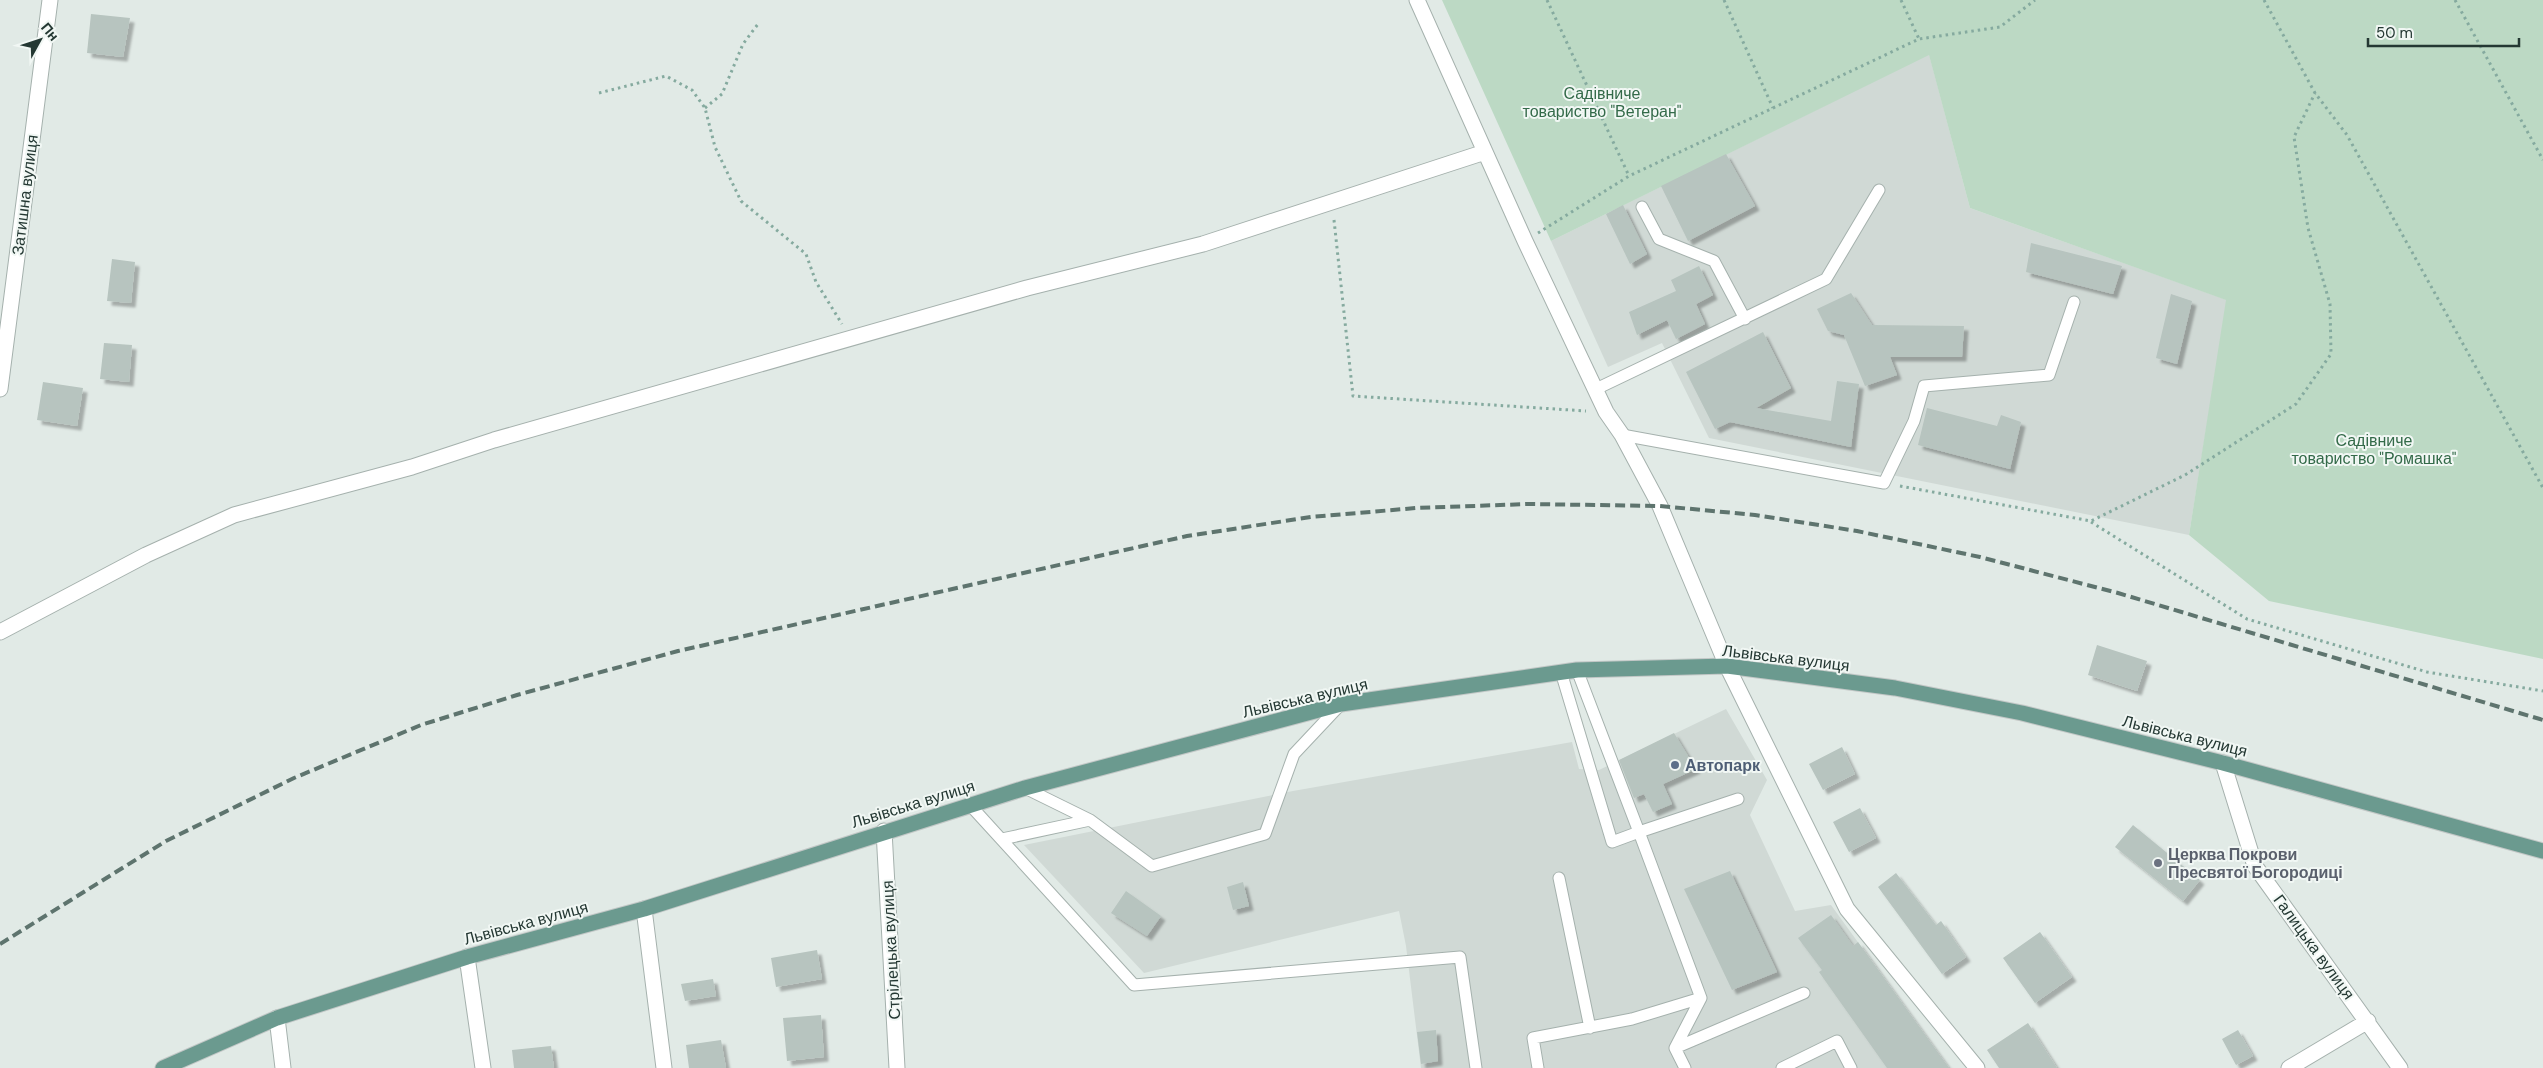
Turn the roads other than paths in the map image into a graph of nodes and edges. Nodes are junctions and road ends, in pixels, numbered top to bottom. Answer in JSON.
{"nodes":[{"id":1,"x":50,"y":0,"type":"edge"},
{"id":2,"x":1417,"y":0,"type":"edge"},
{"id":3,"x":1485,"y":152,"type":"junction"},
{"id":4,"x":1879,"y":190,"type":"dead end"},
{"id":5,"x":1642,"y":207,"type":"dead end"},
{"id":6,"x":2074,"y":302,"type":"dead end"},
{"id":7,"x":1745,"y":319,"type":"junction"},
{"id":8,"x":0,"y":389,"type":"edge"},
{"id":9,"x":1596,"y":389,"type":"junction"},
{"id":10,"x":1622,"y":435,"type":"junction"},
{"id":11,"x":0,"y":632,"type":"edge"},
{"id":12,"x":1727,"y":666,"type":"junction"},
{"id":13,"x":1577,"y":670,"type":"junction"},
{"id":14,"x":1561,"y":672,"type":"junction"},
{"id":15,"x":1341,"y":704,"type":"junction"},
{"id":16,"x":2223,"y":763,"type":"junction"},
{"id":17,"x":1025,"y":788,"type":"junction"},
{"id":18,"x":1738,"y":799,"type":"dead end"},
{"id":19,"x":970,"y":805,"type":"junction"},
{"id":20,"x":1090,"y":820,"type":"junction"},
{"id":21,"x":884,"y":832,"type":"junction"},
{"id":22,"x":1639,"y":832,"type":"junction"},
{"id":23,"x":1002,"y":839,"type":"junction"},
{"id":24,"x":2543,"y":851,"type":"edge"},
{"id":25,"x":1560,"y":878,"type":"dead end"},
{"id":26,"x":644,"y":908,"type":"junction"},
{"id":27,"x":467,"y":957,"type":"junction"},
{"id":28,"x":1804,"y":994,"type":"dead end"},
{"id":29,"x":1701,"y":998,"type":"junction"},
{"id":30,"x":277,"y":1018,"type":"junction"},
{"id":31,"x":2368,"y":1022,"type":"junction"},
{"id":32,"x":1590,"y":1028,"type":"junction"},
{"id":33,"x":1676,"y":1048,"type":"junction"},
{"id":34,"x":163,"y":1068,"type":"edge"},
{"id":35,"x":283,"y":1068,"type":"edge"},
{"id":36,"x":483,"y":1068,"type":"edge"},
{"id":37,"x":664,"y":1068,"type":"edge"},
{"id":38,"x":897,"y":1068,"type":"edge"},
{"id":39,"x":1476,"y":1068,"type":"edge"},
{"id":40,"x":1538,"y":1068,"type":"edge"},
{"id":41,"x":1685,"y":1068,"type":"edge"},
{"id":42,"x":1782,"y":1068,"type":"edge"},
{"id":43,"x":1850,"y":1068,"type":"edge"},
{"id":44,"x":1977,"y":1068,"type":"edge"},
{"id":45,"x":2289,"y":1068,"type":"edge"},
{"id":46,"x":2400,"y":1068,"type":"edge"}],
"edges":[{"from":1,"to":8,"type":"street","name":"Затишна вулиця"},
{"from":2,"to":3,"type":"street"},
{"from":3,"to":9,"type":"street"},
{"from":3,"to":11,"type":"street"},
{"from":4,"to":7,"type":"lane"},
{"from":5,"to":7,"type":"lane"},
{"from":6,"to":10,"type":"lane"},
{"from":7,"to":9,"type":"lane"},
{"from":9,"to":10,"type":"street"},
{"from":10,"to":12,"type":"street"},
{"from":12,"to":13,"type":"main road","name":"Львівська вулиця"},
{"from":12,"to":16,"type":"main road","name":"Львівська вулиця"},
{"from":12,"to":44,"type":"street"},
{"from":13,"to":14,"type":"main road","name":"Львівська вулиця"},
{"from":13,"to":22,"type":"lane"},
{"from":14,"to":15,"type":"main road","name":"Львівська вулиця"},
{"from":14,"to":22,"type":"lane"},
{"from":15,"to":17,"type":"main road","name":"Львівська вулиця"},
{"from":15,"to":20,"type":"lane"},
{"from":16,"to":24,"type":"main road","name":"Львівська вулиця"},
{"from":16,"to":31,"type":"street","name":"Галицька вулиця"},
{"from":17,"to":19,"type":"main road","name":"Львівська вулиця"},
{"from":17,"to":20,"type":"lane"},
{"from":18,"to":22,"type":"lane"},
{"from":19,"to":21,"type":"main road","name":"Львівська вулиця"},
{"from":19,"to":23,"type":"lane"},
{"from":20,"to":23,"type":"lane"},
{"from":21,"to":26,"type":"main road","name":"Львівська вулиця"},
{"from":21,"to":38,"type":"street","name":"Стрілецька вулиця"},
{"from":22,"to":29,"type":"lane"},
{"from":23,"to":39,"type":"lane"},
{"from":25,"to":32,"type":"lane"},
{"from":26,"to":27,"type":"main road","name":"Львівська вулиця"},
{"from":26,"to":37,"type":"street"},
{"from":27,"to":30,"type":"main road","name":"Львівська вулиця"},
{"from":27,"to":36,"type":"street"},
{"from":28,"to":33,"type":"lane"},
{"from":29,"to":32,"type":"lane"},
{"from":29,"to":33,"type":"lane"},
{"from":30,"to":34,"type":"main road","name":"Львівська вулиця"},
{"from":30,"to":35,"type":"street"},
{"from":31,"to":45,"type":"street"},
{"from":31,"to":46,"type":"street","name":"Галицька вулиця"},
{"from":32,"to":40,"type":"lane"},
{"from":33,"to":41,"type":"lane"},
{"from":42,"to":43,"type":"lane"}]}
